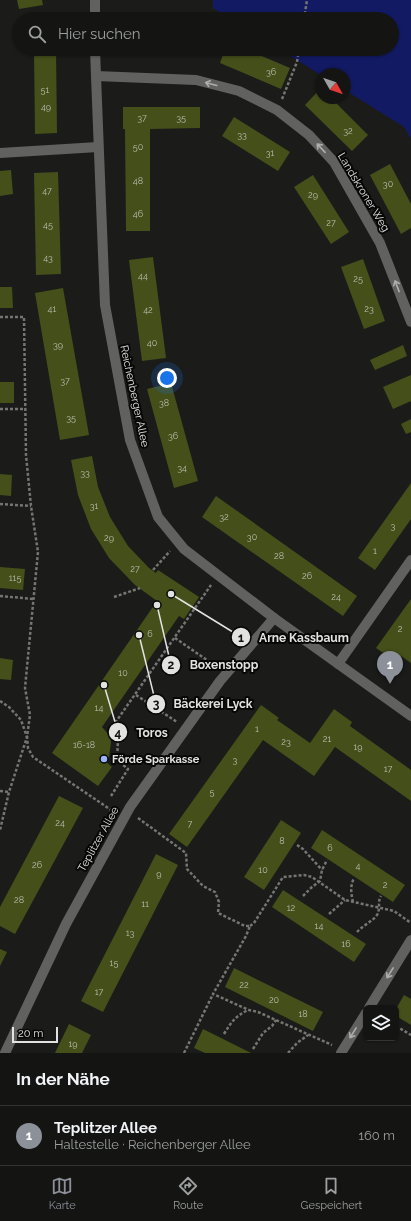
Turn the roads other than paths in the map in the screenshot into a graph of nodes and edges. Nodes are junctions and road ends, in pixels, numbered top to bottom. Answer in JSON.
{"nodes":[{"id":1,"x":95,"y":0,"type":"edge"},
{"id":2,"x":95,"y":12,"type":"edge"},
{"id":3,"x":96,"y":56,"type":"edge"},
{"id":4,"x":96,"y":76,"type":"junction"},
{"id":5,"x":98,"y":147,"type":"junction"},
{"id":6,"x":0,"y":153,"type":"edge"},
{"id":7,"x":411,"y":322,"type":"edge"},
{"id":8,"x":411,"y":560,"type":"edge"},
{"id":9,"x":274,"y":618,"type":"junction"},
{"id":10,"x":338,"y":664,"type":"junction"},
{"id":11,"x":411,"y":716,"type":"edge"},
{"id":12,"x":411,"y":940,"type":"edge"},
{"id":13,"x":371,"y":1005,"type":"edge"},
{"id":14,"x":363,"y":1017,"type":"edge"},
{"id":15,"x":342,"y":1051,"type":"edge"},
{"id":16,"x":5,"y":1053,"type":"edge"}],
"edges":[{"from":1,"to":2,"type":"street"},
{"from":3,"to":4,"type":"street","name":"Reichenberger Allee"},
{"from":4,"to":5,"type":"street","name":"Reichenberger Allee"},
{"from":7,"to":4,"type":"street","name":"Landskroner Weg","one_way":true},
{"from":5,"to":6,"type":"street"},
{"from":5,"to":9,"type":"street","name":"Reichenberger Allee"},
{"from":8,"to":10,"type":"street"},
{"from":9,"to":10,"type":"street","name":"Reichenberger Allee"},
{"from":9,"to":16,"type":"street","name":"Teplitzer Allee"},
{"from":10,"to":11,"type":"street","name":"Reichenberger Allee"},
{"from":12,"to":13,"type":"street","one_way":true},
{"from":14,"to":15,"type":"street","one_way":true}]}
